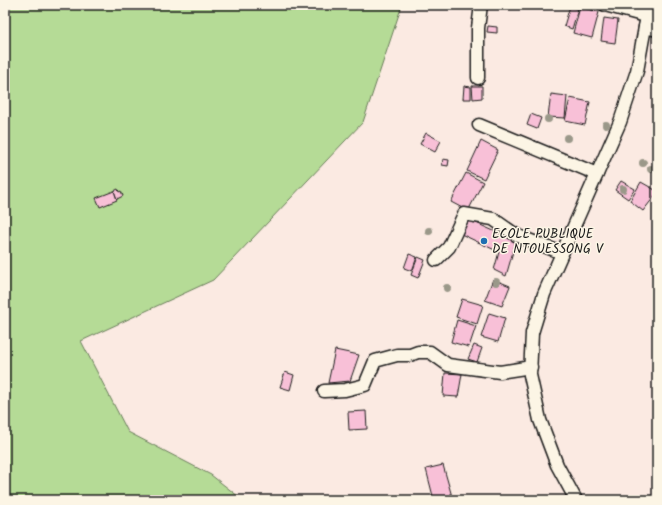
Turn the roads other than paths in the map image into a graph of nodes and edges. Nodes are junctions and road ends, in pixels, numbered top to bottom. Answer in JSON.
{"nodes":[{"id":1,"x":481,"y":5,"type":"edge"},
{"id":2,"x":605,"y":5,"type":"edge"},
{"id":3,"x":647,"y":16,"type":"edge"},
{"id":4,"x":657,"y":30,"type":"edge"},
{"id":5,"x":478,"y":78,"type":"dead end"},
{"id":6,"x":479,"y":125,"type":"dead end"},
{"id":7,"x":597,"y":174,"type":"junction"},
{"id":8,"x":562,"y":253,"type":"junction"},
{"id":9,"x":436,"y":260,"type":"dead end"},
{"id":10,"x":531,"y":367,"type":"junction"},
{"id":11,"x":324,"y":391,"type":"dead end"},
{"id":12,"x":576,"y":500,"type":"edge"}],
"edges":[{"from":1,"to":5,"type":"street"},
{"from":2,"to":3,"type":"street"},
{"from":3,"to":4,"type":"street"},
{"from":3,"to":7,"type":"street"},
{"from":6,"to":7,"type":"street"},
{"from":7,"to":8,"type":"street"},
{"from":8,"to":9,"type":"street"},
{"from":8,"to":10,"type":"street"},
{"from":10,"to":11,"type":"street"},
{"from":10,"to":12,"type":"street"}]}
